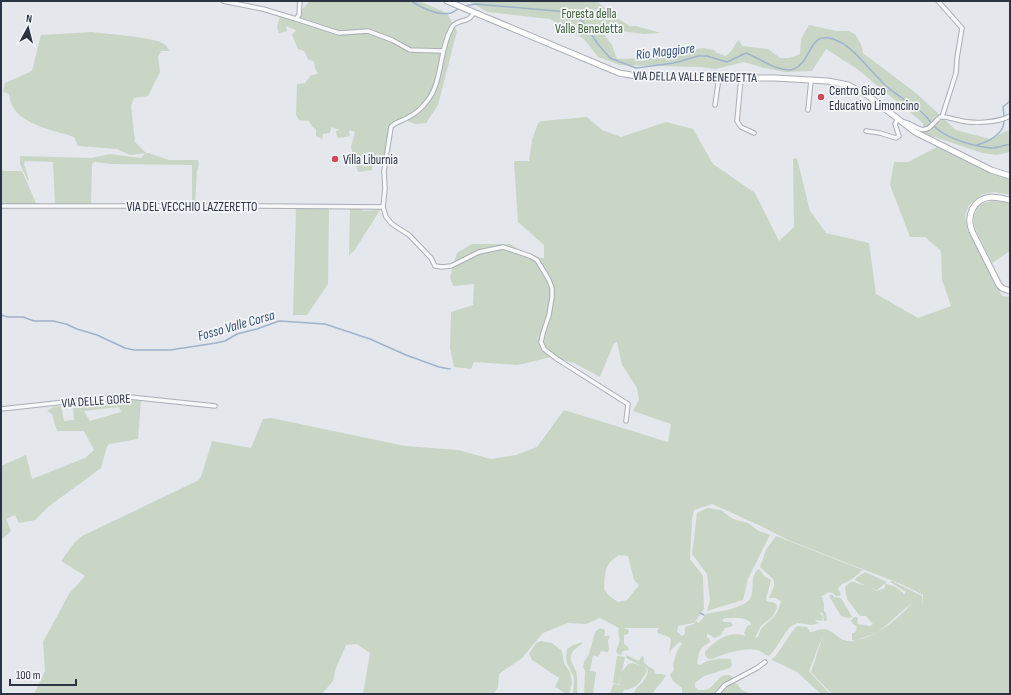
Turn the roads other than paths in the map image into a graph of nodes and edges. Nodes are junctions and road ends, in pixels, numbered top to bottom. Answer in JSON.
{"nodes":[{"id":1,"x":223,"y":1,"type":"edge"},
{"id":2,"x":300,"y":1,"type":"edge"},
{"id":3,"x":447,"y":1,"type":"edge"},
{"id":4,"x":938,"y":1,"type":"edge"},
{"id":5,"x":455,"y":3,"type":"edge"},
{"id":6,"x":474,"y":13,"type":"junction"},
{"id":7,"x":296,"y":19,"type":"junction"},
{"id":8,"x":443,"y":51,"type":"junction"},
{"id":9,"x":719,"y":78,"type":"junction"},
{"id":10,"x":741,"y":78,"type":"junction"},
{"id":11,"x":811,"y":80,"type":"junction"},
{"id":12,"x":715,"y":106,"type":"dead end"},
{"id":13,"x":808,"y":110,"type":"dead end"},
{"id":14,"x":1010,"y":116,"type":"edge"},
{"id":15,"x":940,"y":118,"type":"junction"},
{"id":16,"x":898,"y":121,"type":"junction"},
{"id":17,"x":866,"y":131,"type":"dead end"},
{"id":18,"x":754,"y":133,"type":"dead end"},
{"id":19,"x":1010,"y":176,"type":"edge"},
{"id":20,"x":1010,"y":200,"type":"edge"},
{"id":21,"x":1,"y":206,"type":"edge"},
{"id":22,"x":383,"y":208,"type":"junction"},
{"id":23,"x":1010,"y":291,"type":"edge"},
{"id":24,"x":215,"y":406,"type":"dead end"},
{"id":25,"x":1,"y":409,"type":"edge"},
{"id":26,"x":626,"y":421,"type":"dead end"},
{"id":27,"x":765,"y":662,"type":"dead end"},
{"id":28,"x":717,"y":694,"type":"edge"}],
"edges":[{"from":1,"to":7,"type":"street"},
{"from":2,"to":7,"type":"street"},
{"from":3,"to":5,"type":"main road","name":"VIA DELLA VALLE BENEDETTA"},
{"from":4,"to":15,"type":"street"},
{"from":5,"to":6,"type":"main road","name":"VIA DELLA VALLE BENEDETTA"},
{"from":6,"to":8,"type":"street"},
{"from":6,"to":9,"type":"main road","name":"VIA DELLA VALLE BENEDETTA"},
{"from":7,"to":8,"type":"street"},
{"from":8,"to":22,"type":"street"},
{"from":9,"to":10,"type":"main road","name":"VIA DELLA VALLE BENEDETTA"},
{"from":9,"to":12,"type":"street"},
{"from":10,"to":11,"type":"main road","name":"VIA DELLA VALLE BENEDETTA"},
{"from":10,"to":18,"type":"street"},
{"from":11,"to":13,"type":"street"},
{"from":11,"to":16,"type":"main road","name":"VIA DELLA VALLE BENEDETTA"},
{"from":14,"to":15,"type":"street"},
{"from":15,"to":16,"type":"street","bridge":true},
{"from":16,"to":17,"type":"street"},
{"from":16,"to":19,"type":"main road","name":"VIA DELLA VALLE BENEDETTA"},
{"from":20,"to":23,"type":"main road"},
{"from":21,"to":22,"type":"street","name":"VIA DEL VECCHIO LAZZERETTO"},
{"from":22,"to":26,"type":"street"},
{"from":24,"to":25,"type":"street","name":"VIA DELLE GORE"},
{"from":27,"to":28,"type":"street"}]}
